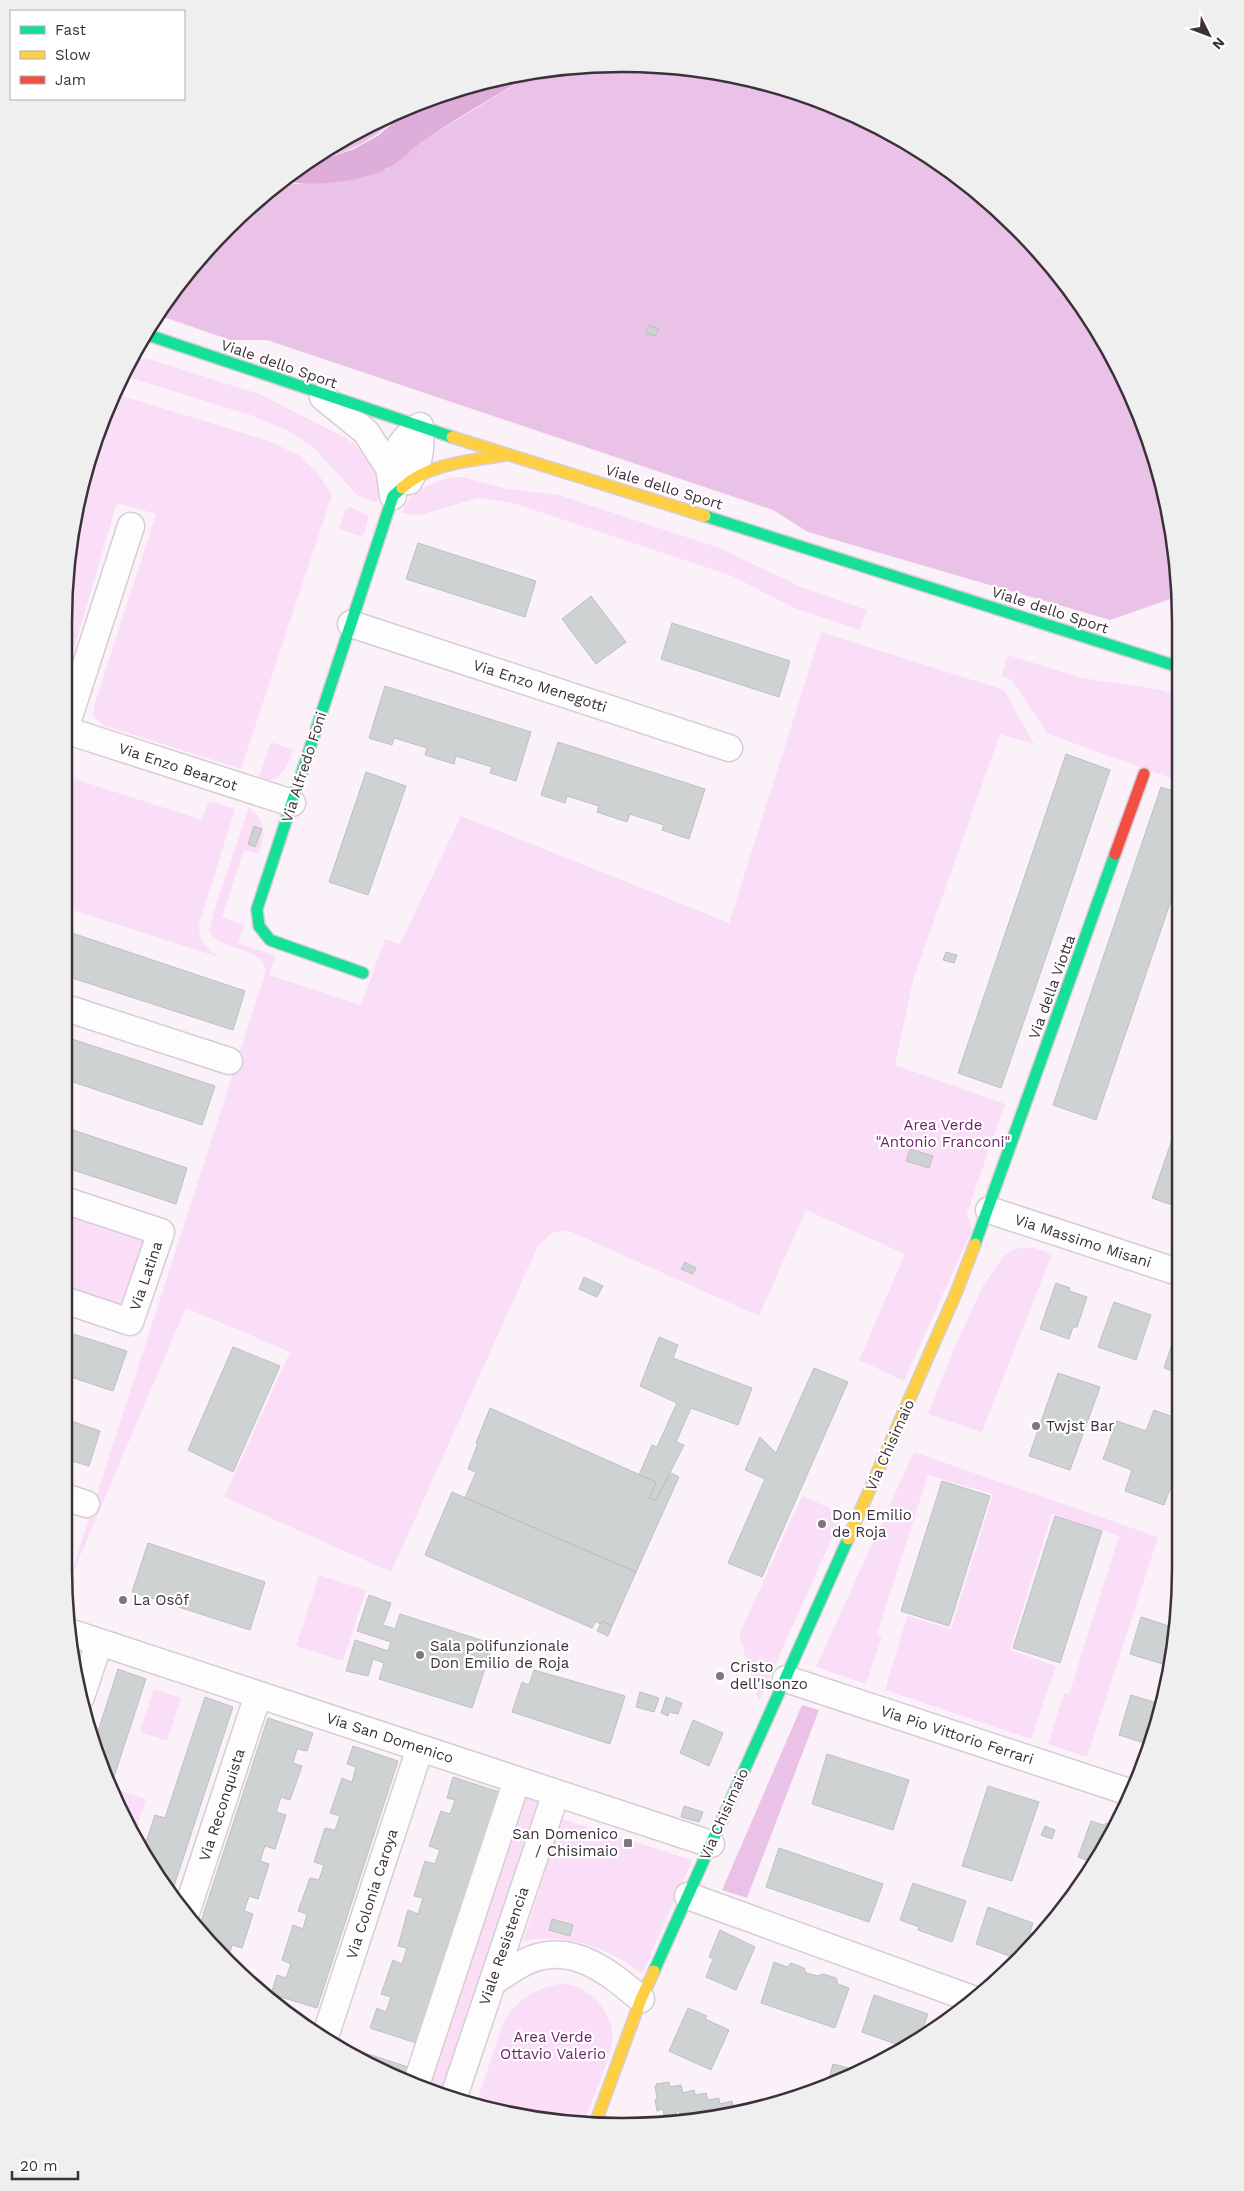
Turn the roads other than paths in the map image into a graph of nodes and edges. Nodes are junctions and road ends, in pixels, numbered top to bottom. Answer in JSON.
{"nodes":[{"id":1,"x":153,"y":337,"type":"edge"},
{"id":2,"x":316,"y":392,"type":"junction"},
{"id":3,"x":420,"y":426,"type":"junction"},
{"id":4,"x":509,"y":454,"type":"junction"},
{"id":5,"x":397,"y":482,"type":"junction"},
{"id":6,"x":131,"y":526,"type":"dead end"},
{"id":7,"x":351,"y":624,"type":"junction"},
{"id":8,"x":1172,"y":665,"type":"edge"},
{"id":9,"x":73,"y":705,"type":"edge"},
{"id":10,"x":73,"y":733,"type":"edge"},
{"id":11,"x":729,"y":748,"type":"dead end"},
{"id":12,"x":1144,"y":774,"type":"dead end"},
{"id":13,"x":292,"y":803,"type":"junction"},
{"id":14,"x":363,"y":972,"type":"dead end"},
{"id":15,"x":73,"y":1010,"type":"edge"},
{"id":16,"x":229,"y":1061,"type":"dead end"},
{"id":17,"x":73,"y":1203,"type":"edge"},
{"id":18,"x":989,"y":1210,"type":"junction"},
{"id":19,"x":1172,"y":1270,"type":"edge"},
{"id":20,"x":73,"y":1303,"type":"edge"},
{"id":21,"x":77,"y":1635,"type":"edge"},
{"id":22,"x":99,"y":1643,"type":"junction"},
{"id":23,"x":786,"y":1679,"type":"junction"},
{"id":24,"x":85,"y":1686,"type":"edge"},
{"id":25,"x":258,"y":1695,"type":"junction"},
{"id":26,"x":420,"y":1748,"type":"junction"},
{"id":27,"x":517,"y":1780,"type":"junction"},
{"id":28,"x":1125,"y":1791,"type":"edge"},
{"id":29,"x":556,"y":1793,"type":"junction"},
{"id":30,"x":710,"y":1844,"type":"junction"},
{"id":31,"x":688,"y":1896,"type":"junction"},
{"id":32,"x":188,"y":1907,"type":"edge"},
{"id":33,"x":492,"y":1983,"type":"junction"},
{"id":34,"x":966,"y":1997,"type":"edge"},
{"id":35,"x":642,"y":2000,"type":"junction"},
{"id":36,"x":327,"y":2032,"type":"edge"},
{"id":37,"x":418,"y":2079,"type":"edge"},
{"id":38,"x":455,"y":2092,"type":"edge"},
{"id":39,"x":598,"y":2117,"type":"edge"}],
"edges":[{"from":1,"to":2,"type":"street","name":"Viale dello Sport"},
{"from":2,"to":3,"type":"street","name":"Viale dello Sport"},
{"from":2,"to":5,"type":"street"},
{"from":3,"to":4,"type":"street","name":"Viale dello Sport"},
{"from":3,"to":5,"type":"street","name":"Via Alfredo Foni"},
{"from":4,"to":5,"type":"street"},
{"from":4,"to":8,"type":"street","name":"Viale dello Sport"},
{"from":5,"to":7,"type":"street","name":"Via Alfredo Foni"},
{"from":6,"to":9,"type":"street","name":"Via Enzo Bearzot"},
{"from":7,"to":11,"type":"street","name":"Via Enzo Menegotti"},
{"from":7,"to":13,"type":"street","name":"Via Alfredo Foni"},
{"from":10,"to":13,"type":"street","name":"Via Enzo Bearzot"},
{"from":12,"to":18,"type":"street","name":"Via della Viotta"},
{"from":13,"to":14,"type":"street","name":"Via Alfredo Foni"},
{"from":15,"to":16,"type":"street"},
{"from":17,"to":20,"type":"street","name":"Via Latina"},
{"from":18,"to":19,"type":"street","name":"Via Massimo Misani"},
{"from":18,"to":23,"type":"street","name":"Via Chisimaio"},
{"from":21,"to":22,"type":"street","name":"Via San Domenico"},
{"from":22,"to":24,"type":"street"},
{"from":22,"to":25,"type":"street","name":"Via San Domenico"},
{"from":23,"to":28,"type":"street","name":"Via Pio Vittorio Ferrari"},
{"from":23,"to":30,"type":"street","name":"Via Chisimaio"},
{"from":25,"to":26,"type":"street","name":"Via San Domenico"},
{"from":25,"to":32,"type":"street","name":"Via Reconquista"},
{"from":26,"to":27,"type":"street","name":"Via San Domenico"},
{"from":26,"to":36,"type":"street","name":"Via Colonia Caroya"},
{"from":27,"to":29,"type":"street","name":"Via San Domenico"},
{"from":27,"to":37,"type":"street"},
{"from":29,"to":30,"type":"street","name":"Via San Domenico"},
{"from":29,"to":33,"type":"street","name":"Viale Resistencia"},
{"from":30,"to":31,"type":"street","name":"Via Chisimaio"},
{"from":31,"to":34,"type":"street"},
{"from":31,"to":35,"type":"street","name":"Via Chisimaio"},
{"from":33,"to":35,"type":"street"},
{"from":33,"to":38,"type":"street","name":"Viale Resistencia"},
{"from":35,"to":39,"type":"street","name":"Via Chisimaio"}]}
